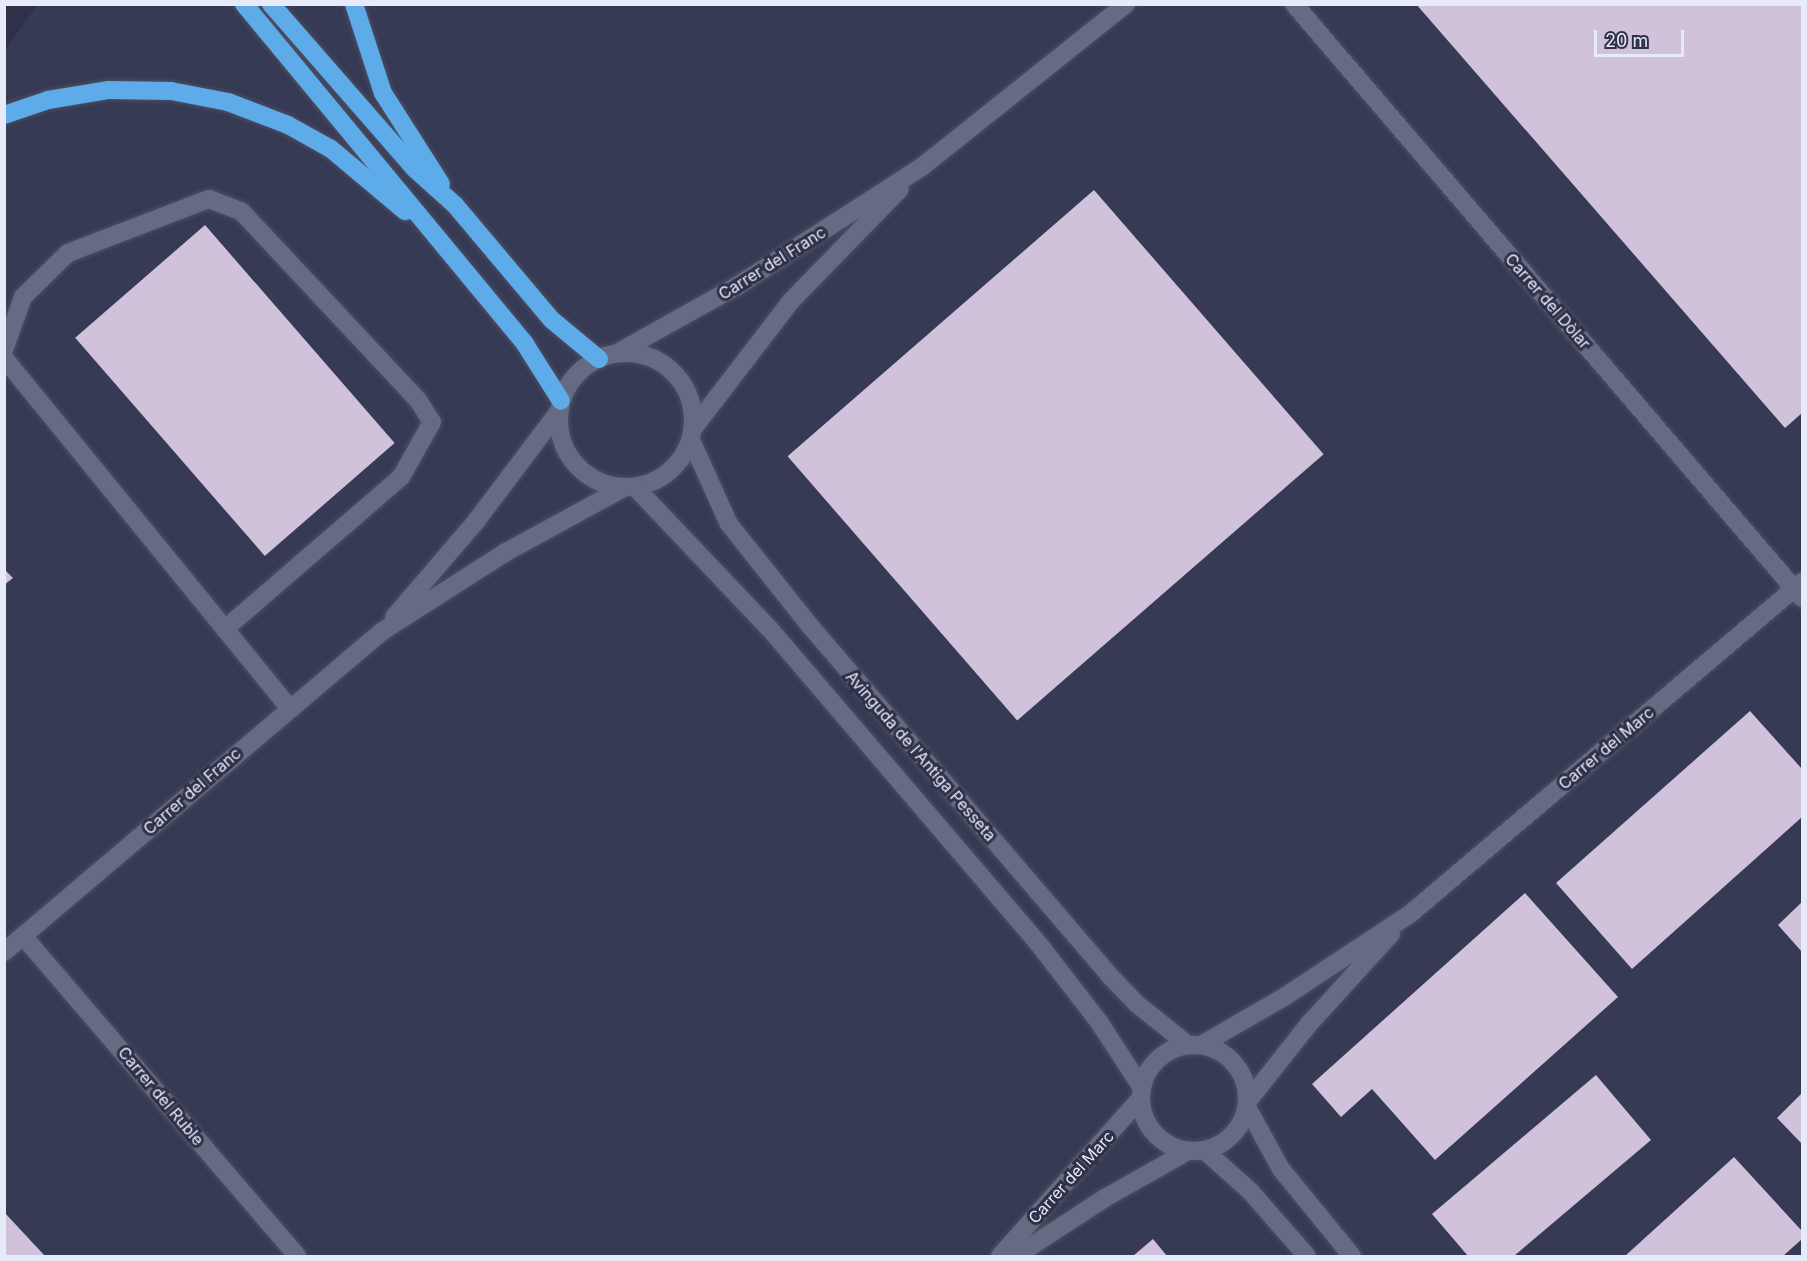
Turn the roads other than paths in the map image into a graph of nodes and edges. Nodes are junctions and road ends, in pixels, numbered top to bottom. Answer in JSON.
{"nodes":[{"id":1,"x":244,"y":4,"type":"edge"},
{"id":2,"x":271,"y":4,"type":"edge"},
{"id":3,"x":354,"y":4,"type":"edge"},
{"id":4,"x":1126,"y":4,"type":"edge"},
{"id":5,"x":1294,"y":4,"type":"edge"},
{"id":6,"x":4,"y":115,"type":"edge"},
{"id":7,"x":923,"y":166,"type":"junction"},
{"id":8,"x":455,"y":206,"type":"junction"},
{"id":9,"x":426,"y":226,"type":"junction"},
{"id":10,"x":4,"y":350,"type":"edge"},
{"id":11,"x":617,"y":353,"type":"junction"},
{"id":12,"x":4,"y":358,"type":"edge"},
{"id":13,"x":599,"y":359,"type":"junction"},
{"id":14,"x":560,"y":405,"type":"junction"},
{"id":15,"x":692,"y":435,"type":"junction"},
{"id":16,"x":630,"y":487,"type":"junction"},
{"id":17,"x":1800,"y":589,"type":"edge"},
{"id":18,"x":225,"y":629,"type":"junction"},
{"id":19,"x":381,"y":632,"type":"junction"},
{"id":20,"x":289,"y":707,"type":"junction"},
{"id":21,"x":1410,"y":914,"type":"junction"},
{"id":22,"x":23,"y":936,"type":"junction"},
{"id":23,"x":4,"y":952,"type":"edge"},
{"id":24,"x":1195,"y":1045,"type":"junction"},
{"id":25,"x":1141,"y":1093,"type":"junction"},
{"id":26,"x":1247,"y":1104,"type":"junction"},
{"id":27,"x":1196,"y":1151,"type":"junction"},
{"id":28,"x":297,"y":1257,"type":"edge"},
{"id":29,"x":1000,"y":1257,"type":"edge"},
{"id":30,"x":1016,"y":1257,"type":"edge"},
{"id":31,"x":1307,"y":1257,"type":"edge"},
{"id":32,"x":1352,"y":1257,"type":"edge"}],
"edges":[{"from":1,"to":9,"type":"highway"},
{"from":2,"to":8,"type":"highway"},
{"from":3,"to":8,"type":"highway"},
{"from":4,"to":7,"type":"street","name":"Carrer del Franc"},
{"from":5,"to":17,"type":"street","name":"Carrer del Dòlar"},
{"from":6,"to":9,"type":"highway"},
{"from":7,"to":11,"type":"street","name":"Carrer del Franc"},
{"from":7,"to":15,"type":"street","name":"Carrer del Franc"},
{"from":8,"to":13,"type":"highway"},
{"from":9,"to":14,"type":"highway"},
{"from":10,"to":18,"type":"street"},
{"from":11,"to":13,"type":"street"},
{"from":11,"to":15,"type":"street"},
{"from":12,"to":18,"type":"street"},
{"from":13,"to":14,"type":"street"},
{"from":14,"to":16,"type":"street"},
{"from":14,"to":19,"type":"street","name":"Carrer del Franc"},
{"from":15,"to":16,"type":"street"},
{"from":15,"to":24,"type":"street","name":"Avinguda de l'Antiga Pesseta"},
{"from":16,"to":19,"type":"street","name":"Carrer del Franc"},
{"from":16,"to":25,"type":"street","name":"Avinguda de l'Antiga Pesseta"},
{"from":17,"to":21,"type":"street","name":"Carrer del Marc"},
{"from":18,"to":20,"type":"street"},
{"from":19,"to":20,"type":"street","name":"Carrer del Franc"},
{"from":20,"to":22,"type":"street","name":"Carrer del Franc"},
{"from":21,"to":24,"type":"street","name":"Carrer del Marc"},
{"from":21,"to":26,"type":"street","name":"Carrer del Marc"},
{"from":22,"to":23,"type":"street","name":"Carrer del Franc"},
{"from":22,"to":28,"type":"street","name":"Carrer del Ruble"},
{"from":24,"to":25,"type":"street"},
{"from":24,"to":26,"type":"street"},
{"from":25,"to":27,"type":"street"},
{"from":25,"to":29,"type":"street","name":"Carrer del Marc"},
{"from":26,"to":27,"type":"street"},
{"from":26,"to":32,"type":"street"},
{"from":27,"to":30,"type":"street","name":"Carrer del Marc"},
{"from":27,"to":31,"type":"street"}]}
